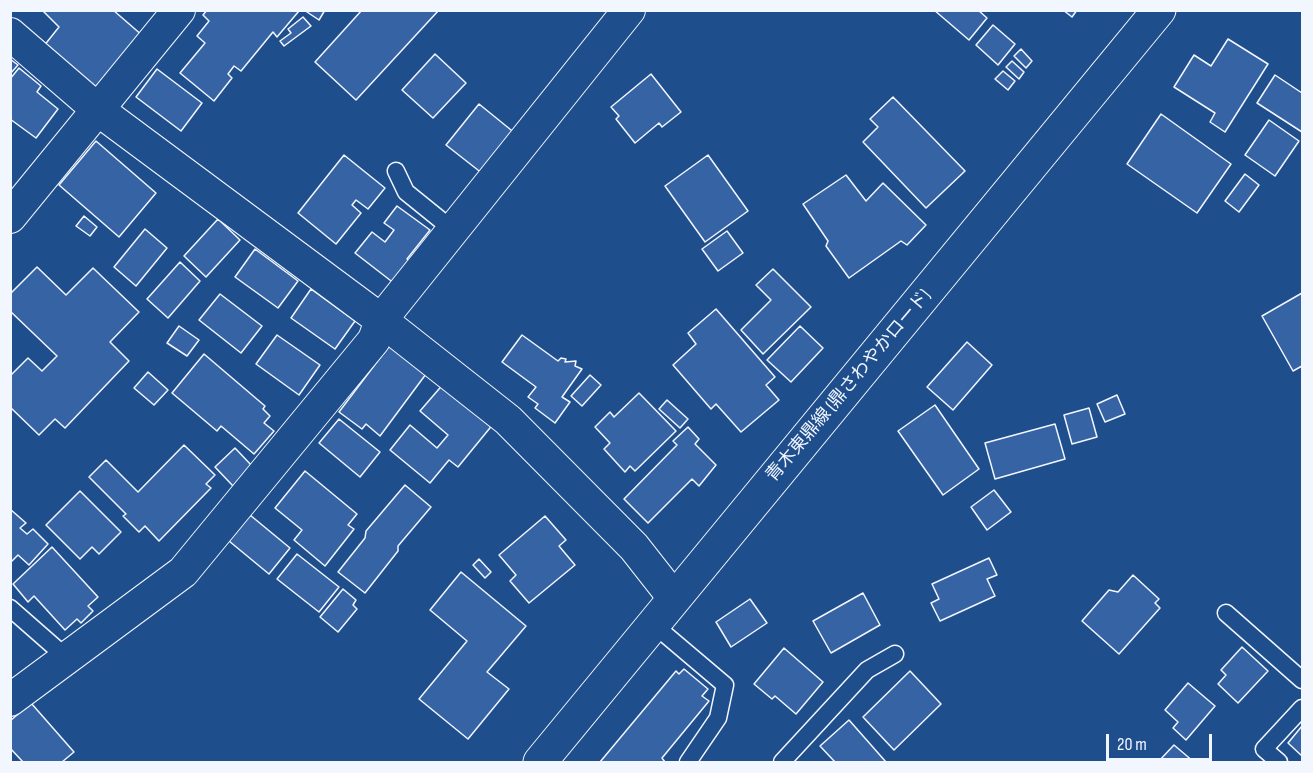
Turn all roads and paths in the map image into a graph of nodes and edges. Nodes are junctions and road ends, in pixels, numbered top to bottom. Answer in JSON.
{"nodes":[{"id":1,"x":179,"y":10,"type":"edge"},
{"id":2,"x":629,"y":10,"type":"edge"},
{"id":3,"x":1159,"y":10,"type":"edge"},
{"id":4,"x":10,"y":34,"type":"edge"},
{"id":5,"x":97,"y":109,"type":"junction"},
{"id":6,"x":396,"y":171,"type":"dead end"},
{"id":7,"x":10,"y":217,"type":"edge"},
{"id":8,"x":453,"y":230,"type":"junction"},
{"id":9,"x":381,"y":320,"type":"junction"},
{"id":10,"x":674,"y":598,"type":"junction"},
{"id":11,"x":10,"y":608,"type":"edge"},
{"id":12,"x":1226,"y":613,"type":"dead end"},
{"id":13,"x":653,"y":624,"type":"junction"},
{"id":14,"x":895,"y":654,"type":"dead end"},
{"id":15,"x":67,"y":658,"type":"junction"},
{"id":16,"x":1302,"y":680,"type":"edge"},
{"id":17,"x":10,"y":700,"type":"edge"},
{"id":18,"x":1302,"y":708,"type":"edge"},
{"id":19,"x":540,"y":762,"type":"edge"},
{"id":20,"x":688,"y":762,"type":"edge"},
{"id":21,"x":782,"y":762,"type":"edge"},
{"id":22,"x":1279,"y":762,"type":"edge"}],
"edges":[{"from":1,"to":5,"type":"street"},
{"from":2,"to":8,"type":"street"},
{"from":3,"to":10,"type":"main road","name":"青木東鼎線 (鼎さわやかロード)"},
{"from":4,"to":5,"type":"street"},
{"from":5,"to":7,"type":"street"},
{"from":5,"to":9,"type":"street"},
{"from":6,"to":8,"type":"lane"},
{"from":8,"to":9,"type":"street"},
{"from":9,"to":10,"type":"street"},
{"from":9,"to":15,"type":"street"},
{"from":10,"to":13,"type":"main road","name":"青木東鼎線 (鼎さわやかロード)"},
{"from":11,"to":15,"type":"lane"},
{"from":12,"to":16,"type":"lane"},
{"from":13,"to":19,"type":"main road","name":"青木東鼎線 (鼎さわやかロード)"},
{"from":13,"to":20,"type":"lane"},
{"from":14,"to":21,"type":"lane"},
{"from":15,"to":17,"type":"street"},
{"from":18,"to":22,"type":"lane"}]}
